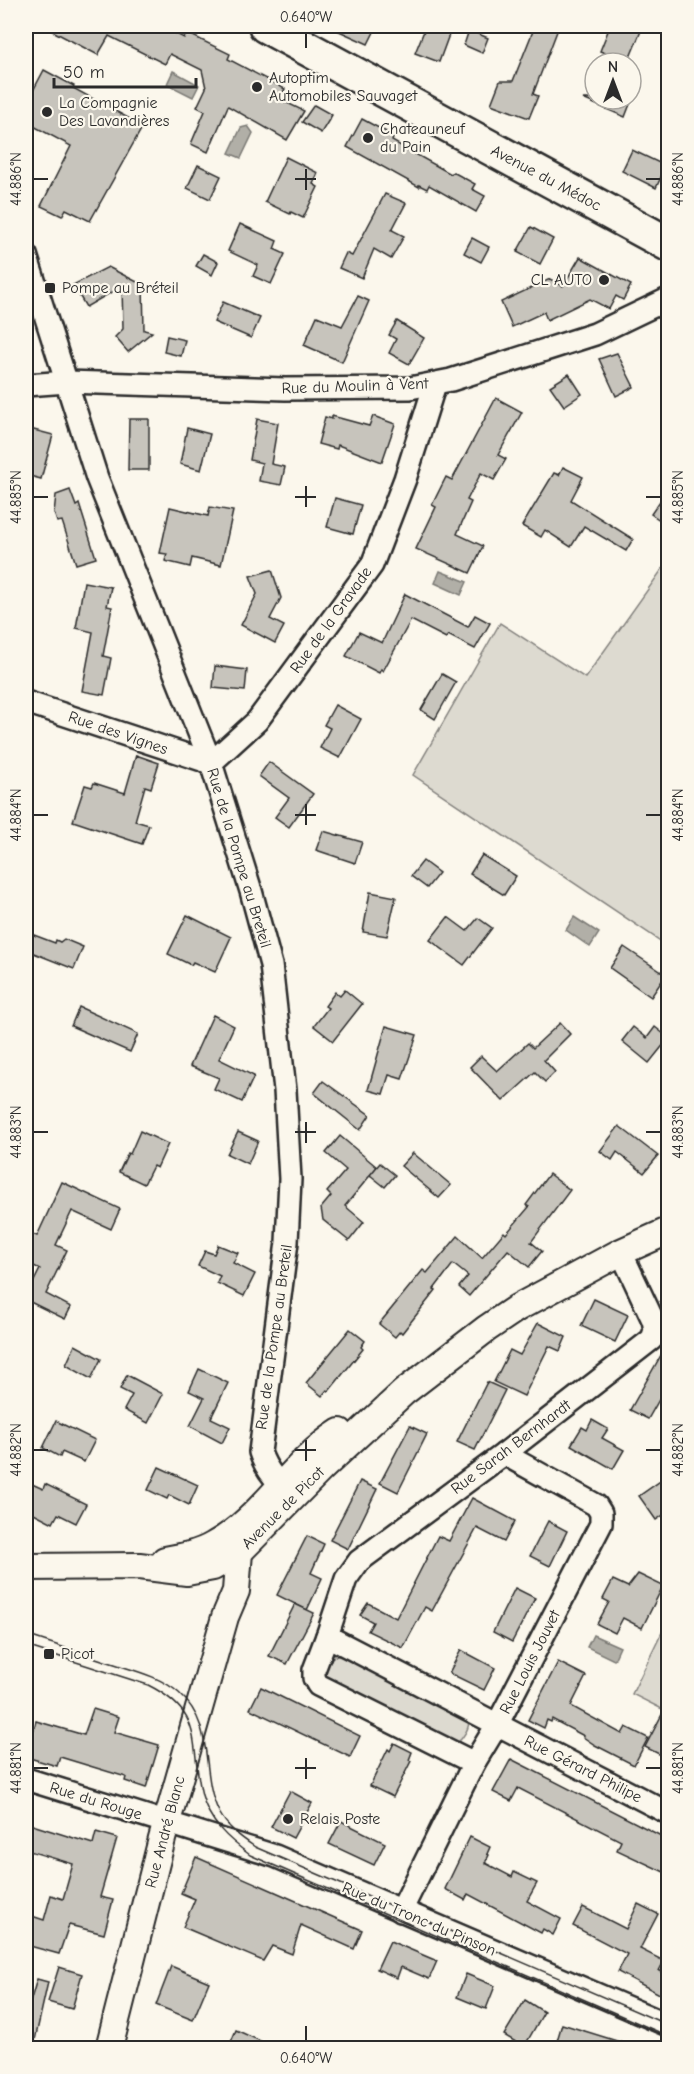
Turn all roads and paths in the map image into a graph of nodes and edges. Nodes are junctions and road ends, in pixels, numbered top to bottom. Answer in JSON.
{"nodes":[{"id":1,"x":266,"y":26,"type":"edge"},
{"id":2,"x":669,"y":244,"type":"edge"},
{"id":3,"x":26,"y":255,"type":"edge"},
{"id":4,"x":669,"y":299,"type":"edge"},
{"id":5,"x":67,"y":382,"type":"junction"},
{"id":6,"x":435,"y":384,"type":"junction"},
{"id":7,"x":26,"y":385,"type":"edge"},
{"id":8,"x":26,"y":702,"type":"edge"},
{"id":9,"x":211,"y":764,"type":"junction"},
{"id":10,"x":669,"y":1231,"type":"edge"},
{"id":11,"x":621,"y":1252,"type":"junction"},
{"id":12,"x":504,"y":1454,"type":"junction"},
{"id":13,"x":286,"y":1491,"type":"junction"},
{"id":14,"x":236,"y":1542,"type":"junction"},
{"id":15,"x":139,"y":1566,"type":"junction"},
{"id":16,"x":26,"y":1567,"type":"edge"},
{"id":17,"x":213,"y":1567,"type":"junction"},
{"id":18,"x":225,"y":1617,"type":"junction"},
{"id":19,"x":327,"y":1636,"type":"junction"},
{"id":20,"x":497,"y":1725,"type":"junction"},
{"id":21,"x":474,"y":1763,"type":"junction"},
{"id":22,"x":26,"y":1779,"type":"edge"},
{"id":23,"x":669,"y":1813,"type":"edge"},
{"id":24,"x":167,"y":1822,"type":"junction"},
{"id":25,"x":401,"y":1911,"type":"junction"},
{"id":26,"x":669,"y":2025,"type":"edge"},
{"id":27,"x":110,"y":2049,"type":"edge"}],
"edges":[{"from":1,"to":2,"type":"main road","name":"Avenue du Médoc"},
{"from":3,"to":5,"type":"street","name":"Rue de la Pompe au Breteil"},
{"from":4,"to":6,"type":"street","name":"Rue du Moulin à Vent"},
{"from":5,"to":6,"type":"street","name":"Rue du Moulin à Vent"},
{"from":5,"to":7,"type":"street","name":"Rue du Moulin à Vent"},
{"from":5,"to":9,"type":"street","name":"Rue de la Pompe au Breteil"},
{"from":6,"to":9,"type":"street","name":"Rue de la Gravade"},
{"from":8,"to":9,"type":"street","name":"Rue des Vignes"},
{"from":9,"to":13,"type":"street","name":"Rue de la Pompe au Breteil"},
{"from":10,"to":11,"type":"street","name":"Avenue de Picot"},
{"from":11,"to":12,"type":"street","name":"Rue Sarah Bernhardt"},
{"from":11,"to":13,"type":"street","name":"Avenue de Picot"},
{"from":12,"to":19,"type":"street","name":"Rue Sarah Bernhardt"},
{"from":12,"to":20,"type":"street","name":"Rue Louis Jouvet"},
{"from":13,"to":14,"type":"street","name":"Avenue de Picot"},
{"from":14,"to":15,"type":"street","name":"Avenue de Picot"},
{"from":14,"to":17,"type":"street"},
{"from":14,"to":18,"type":"street","name":"Rue André Blanc"},
{"from":15,"to":16,"type":"street","name":"Avenue de Picot"},
{"from":15,"to":17,"type":"street","name":"Avenue de Picot"},
{"from":17,"to":18,"type":"street","name":"Rue André Blanc"},
{"from":18,"to":24,"type":"street","name":"Rue André Blanc"},
{"from":19,"to":20,"type":"street"},
{"from":19,"to":21,"type":"street","name":"Rue Sarah Bernhardt"},
{"from":20,"to":21,"type":"street","name":"Rue Louis Jouvet"},
{"from":20,"to":23,"type":"street","name":"Rue Gérard Philipe"},
{"from":21,"to":25,"type":"street","name":"Rue Louis Jouvet"},
{"from":22,"to":24,"type":"street","name":"Rue du Rouge"},
{"from":24,"to":25,"type":"street","name":"Rue du Tronc du Pinson"},
{"from":24,"to":27,"type":"street","name":"Rue André Blanc"},
{"from":25,"to":26,"type":"street","name":"Rue du Tronc du Pinson"}]}
